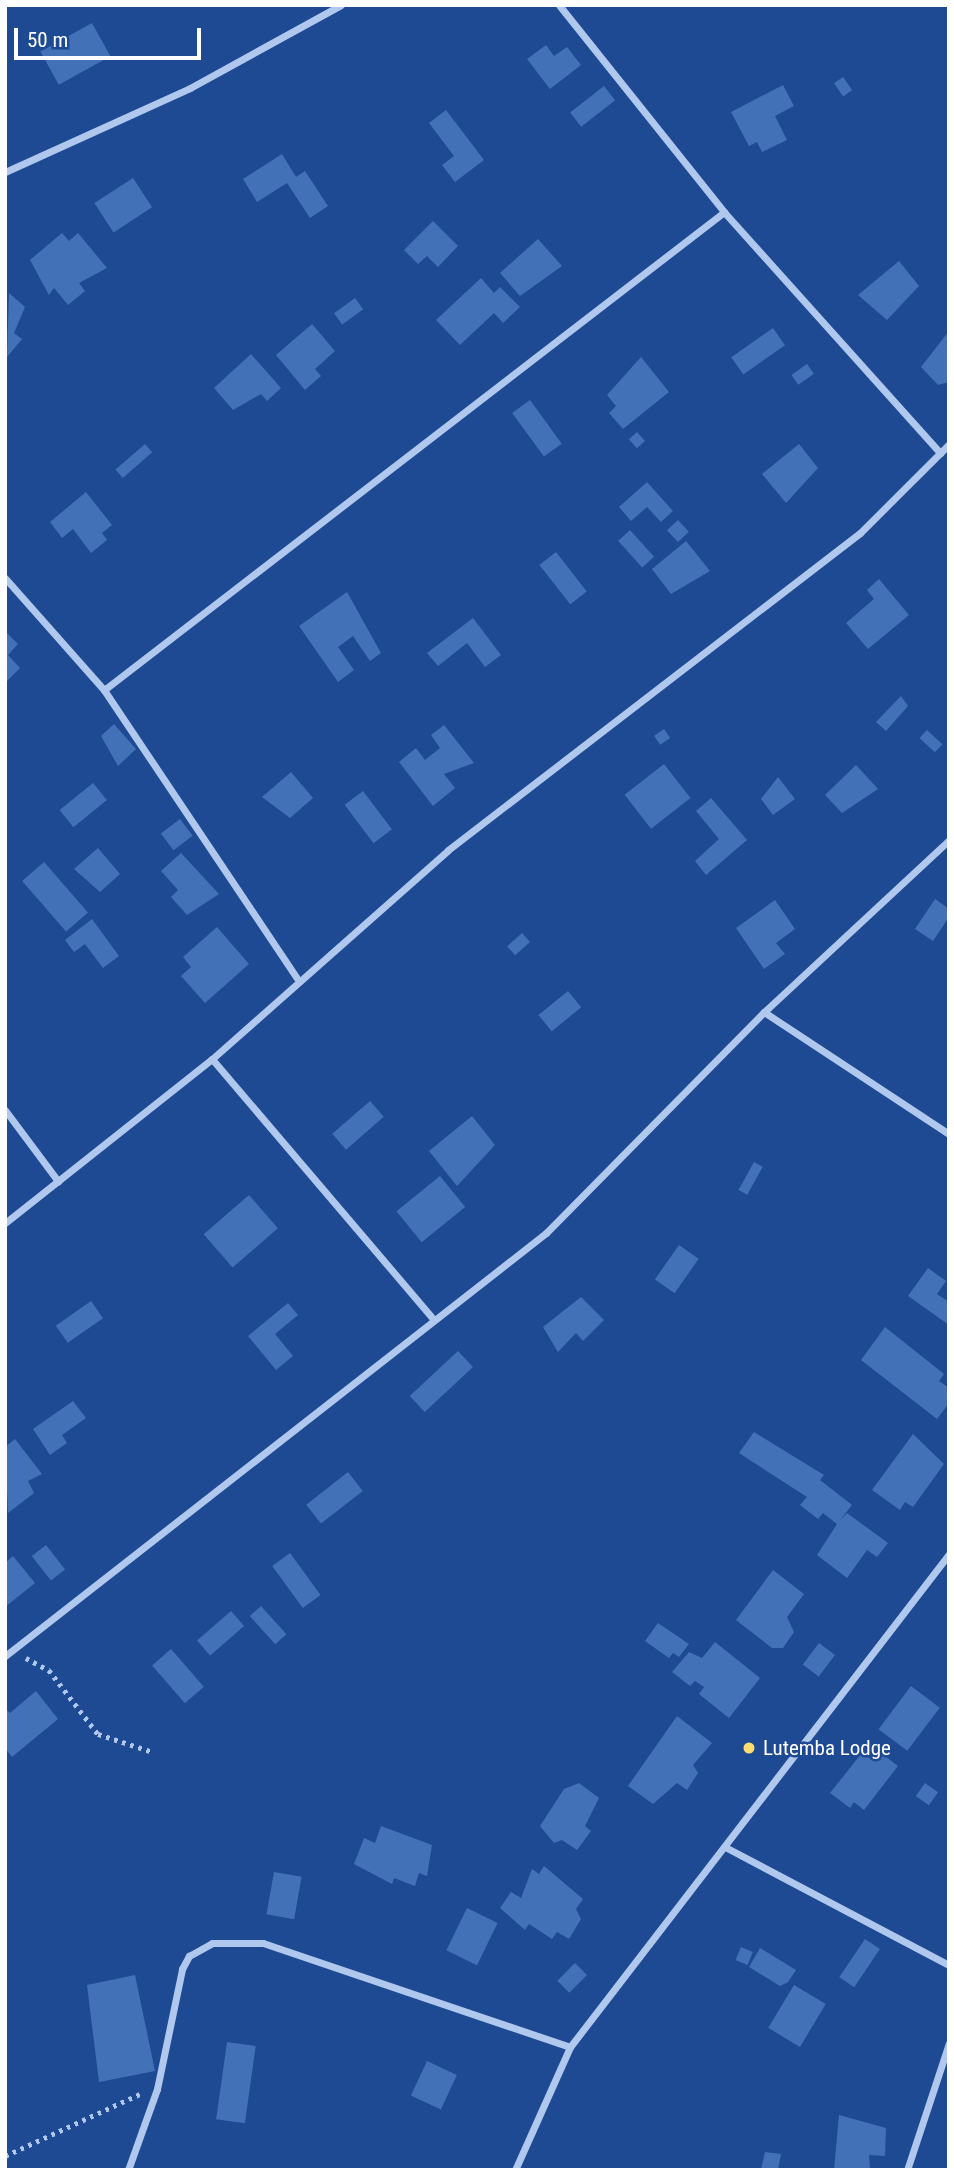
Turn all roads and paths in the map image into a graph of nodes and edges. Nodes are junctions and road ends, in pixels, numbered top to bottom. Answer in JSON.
{"nodes":[{"id":1,"x":320,"y":5,"type":"edge"},
{"id":2,"x":341,"y":5,"type":"edge"},
{"id":3,"x":559,"y":5,"type":"edge"},
{"id":4,"x":324,"y":13,"type":"junction"},
{"id":5,"x":6,"y":168,"type":"edge"},
{"id":6,"x":724,"y":212,"type":"junction"},
{"id":7,"x":949,"y":444,"type":"edge"},
{"id":8,"x":940,"y":453,"type":"junction"},
{"id":9,"x":5,"y":578,"type":"edge"},
{"id":10,"x":104,"y":690,"type":"junction"},
{"id":11,"x":949,"y":840,"type":"edge"},
{"id":12,"x":297,"y":978,"type":"junction"},
{"id":13,"x":764,"y":1012,"type":"junction"},
{"id":14,"x":212,"y":1059,"type":"junction"},
{"id":15,"x":5,"y":1110,"type":"edge"},
{"id":16,"x":949,"y":1134,"type":"edge"},
{"id":17,"x":58,"y":1181,"type":"junction"},
{"id":18,"x":5,"y":1223,"type":"edge"},
{"id":19,"x":433,"y":1319,"type":"junction"},
{"id":20,"x":949,"y":1554,"type":"edge"},
{"id":21,"x":7,"y":1655,"type":"edge"},
{"id":22,"x":150,"y":1751,"type":"dead end"},
{"id":23,"x":727,"y":1848,"type":"junction"},
{"id":24,"x":949,"y":1965,"type":"edge"},
{"id":25,"x":949,"y":2043,"type":"edge"},
{"id":26,"x":570,"y":2047,"type":"junction"},
{"id":27,"x":157,"y":2089,"type":"junction"},
{"id":28,"x":5,"y":2157,"type":"edge"},
{"id":29,"x":128,"y":2170,"type":"edge"},
{"id":30,"x":515,"y":2170,"type":"edge"},
{"id":31,"x":907,"y":2170,"type":"edge"}],
"edges":[{"from":1,"to":4,"type":"street"},
{"from":2,"to":4,"type":"street"},
{"from":3,"to":6,"type":"street"},
{"from":4,"to":5,"type":"street"},
{"from":6,"to":8,"type":"street"},
{"from":6,"to":10,"type":"street"},
{"from":7,"to":8,"type":"street"},
{"from":8,"to":12,"type":"street"},
{"from":9,"to":10,"type":"street"},
{"from":10,"to":12,"type":"street"},
{"from":11,"to":13,"type":"street"},
{"from":12,"to":14,"type":"street"},
{"from":13,"to":16,"type":"street"},
{"from":13,"to":19,"type":"street"},
{"from":14,"to":17,"type":"street"},
{"from":14,"to":19,"type":"street"},
{"from":15,"to":17,"type":"street"},
{"from":17,"to":18,"type":"street"},
{"from":19,"to":21,"type":"street"},
{"from":20,"to":23,"type":"street"},
{"from":21,"to":22,"type":"path"},
{"from":23,"to":24,"type":"street"},
{"from":23,"to":26,"type":"street"},
{"from":25,"to":31,"type":"street"},
{"from":26,"to":27,"type":"street"},
{"from":26,"to":30,"type":"street"},
{"from":27,"to":28,"type":"path"},
{"from":27,"to":29,"type":"street"}]}
